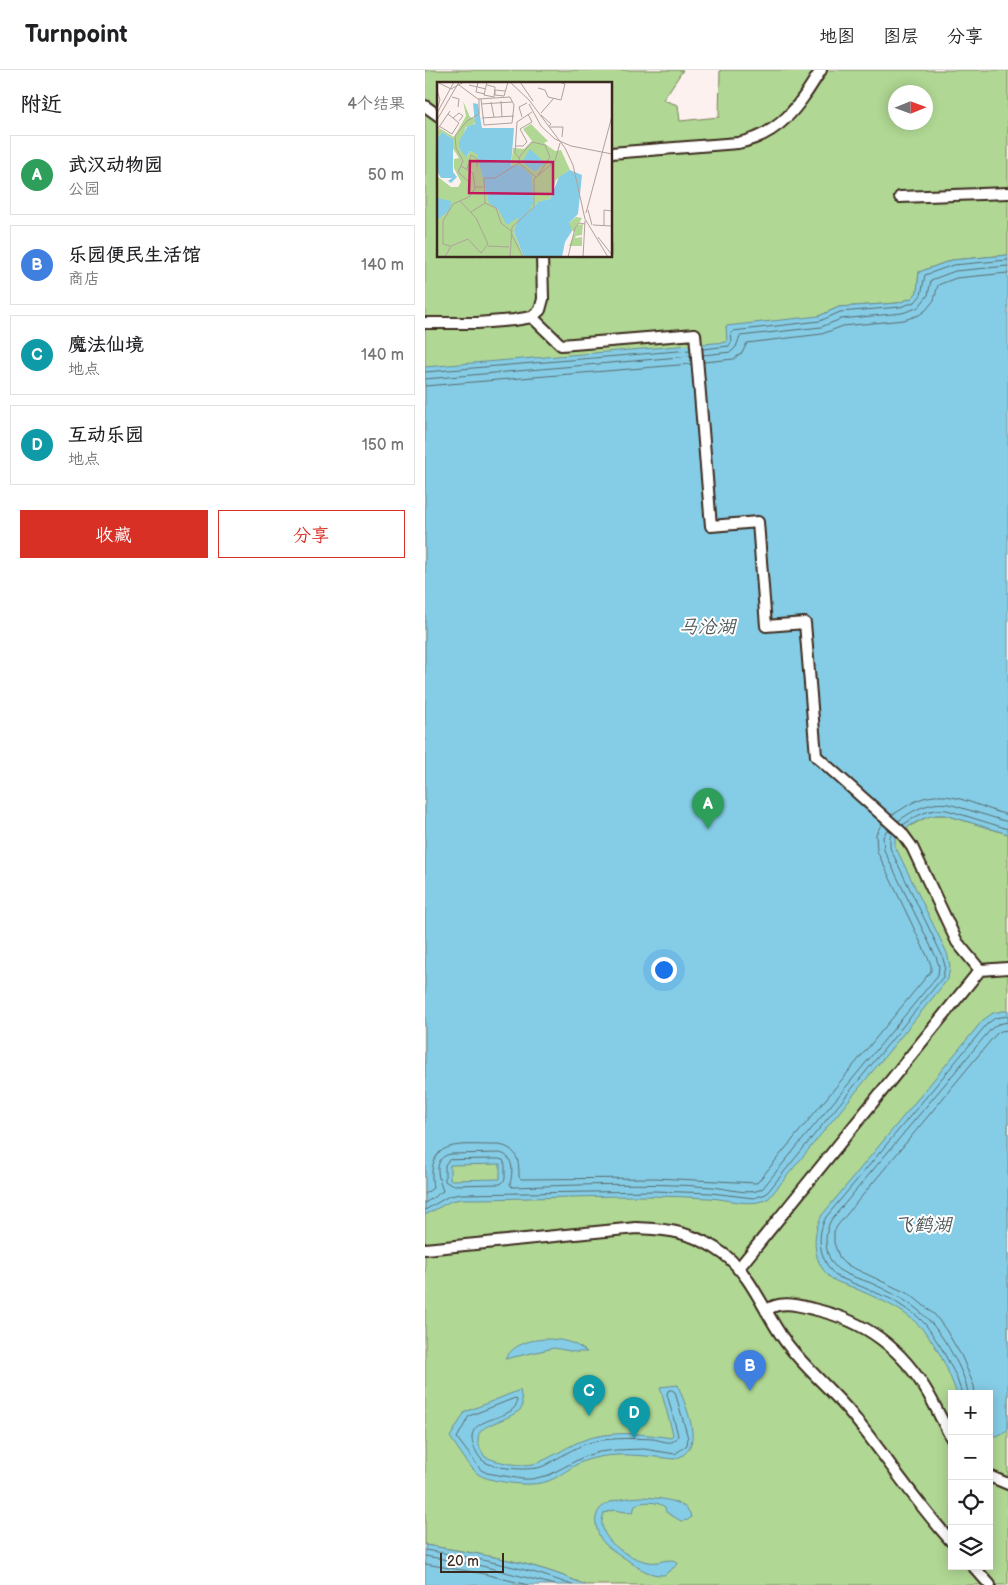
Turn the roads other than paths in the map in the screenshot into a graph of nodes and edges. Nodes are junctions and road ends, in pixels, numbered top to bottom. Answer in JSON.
{"nodes":[{"id":1,"x":821,"y":70,"type":"edge"},
{"id":2,"x":425,"y":106,"type":"edge"},
{"id":3,"x":437,"y":115,"type":"edge"},
{"id":4,"x":613,"y":153,"type":"edge"},
{"id":5,"x":1008,"y":193,"type":"edge"},
{"id":6,"x":900,"y":197,"type":"dead end"},
{"id":7,"x":542,"y":258,"type":"edge"},
{"id":8,"x":532,"y":317,"type":"junction"},
{"id":9,"x":425,"y":323,"type":"edge"},
{"id":10,"x":1008,"y":968,"type":"edge"},
{"id":11,"x":981,"y":970,"type":"junction"},
{"id":12,"x":425,"y":1249,"type":"edge"},
{"id":13,"x":738,"y":1269,"type":"junction"},
{"id":14,"x":766,"y":1311,"type":"junction"},
{"id":15,"x":950,"y":1435,"type":"edge"},
{"id":16,"x":993,"y":1478,"type":"edge"},
{"id":17,"x":1008,"y":1484,"type":"edge"},
{"id":18,"x":948,"y":1538,"type":"edge"},
{"id":19,"x":977,"y":1570,"type":"edge"},
{"id":20,"x":990,"y":1585,"type":"edge"}],
"edges":[{"from":1,"to":4,"type":"lane"},
{"from":2,"to":3,"type":"lane"},
{"from":5,"to":6,"type":"lane"},
{"from":7,"to":8,"type":"lane"},
{"from":8,"to":9,"type":"lane"},
{"from":8,"to":11,"type":"lane"},
{"from":10,"to":11,"type":"lane"},
{"from":11,"to":13,"type":"lane"},
{"from":12,"to":13,"type":"lane"},
{"from":13,"to":14,"type":"lane"},
{"from":14,"to":15,"type":"lane"},
{"from":14,"to":18,"type":"lane"},
{"from":16,"to":17,"type":"lane"},
{"from":19,"to":20,"type":"lane"}]}
